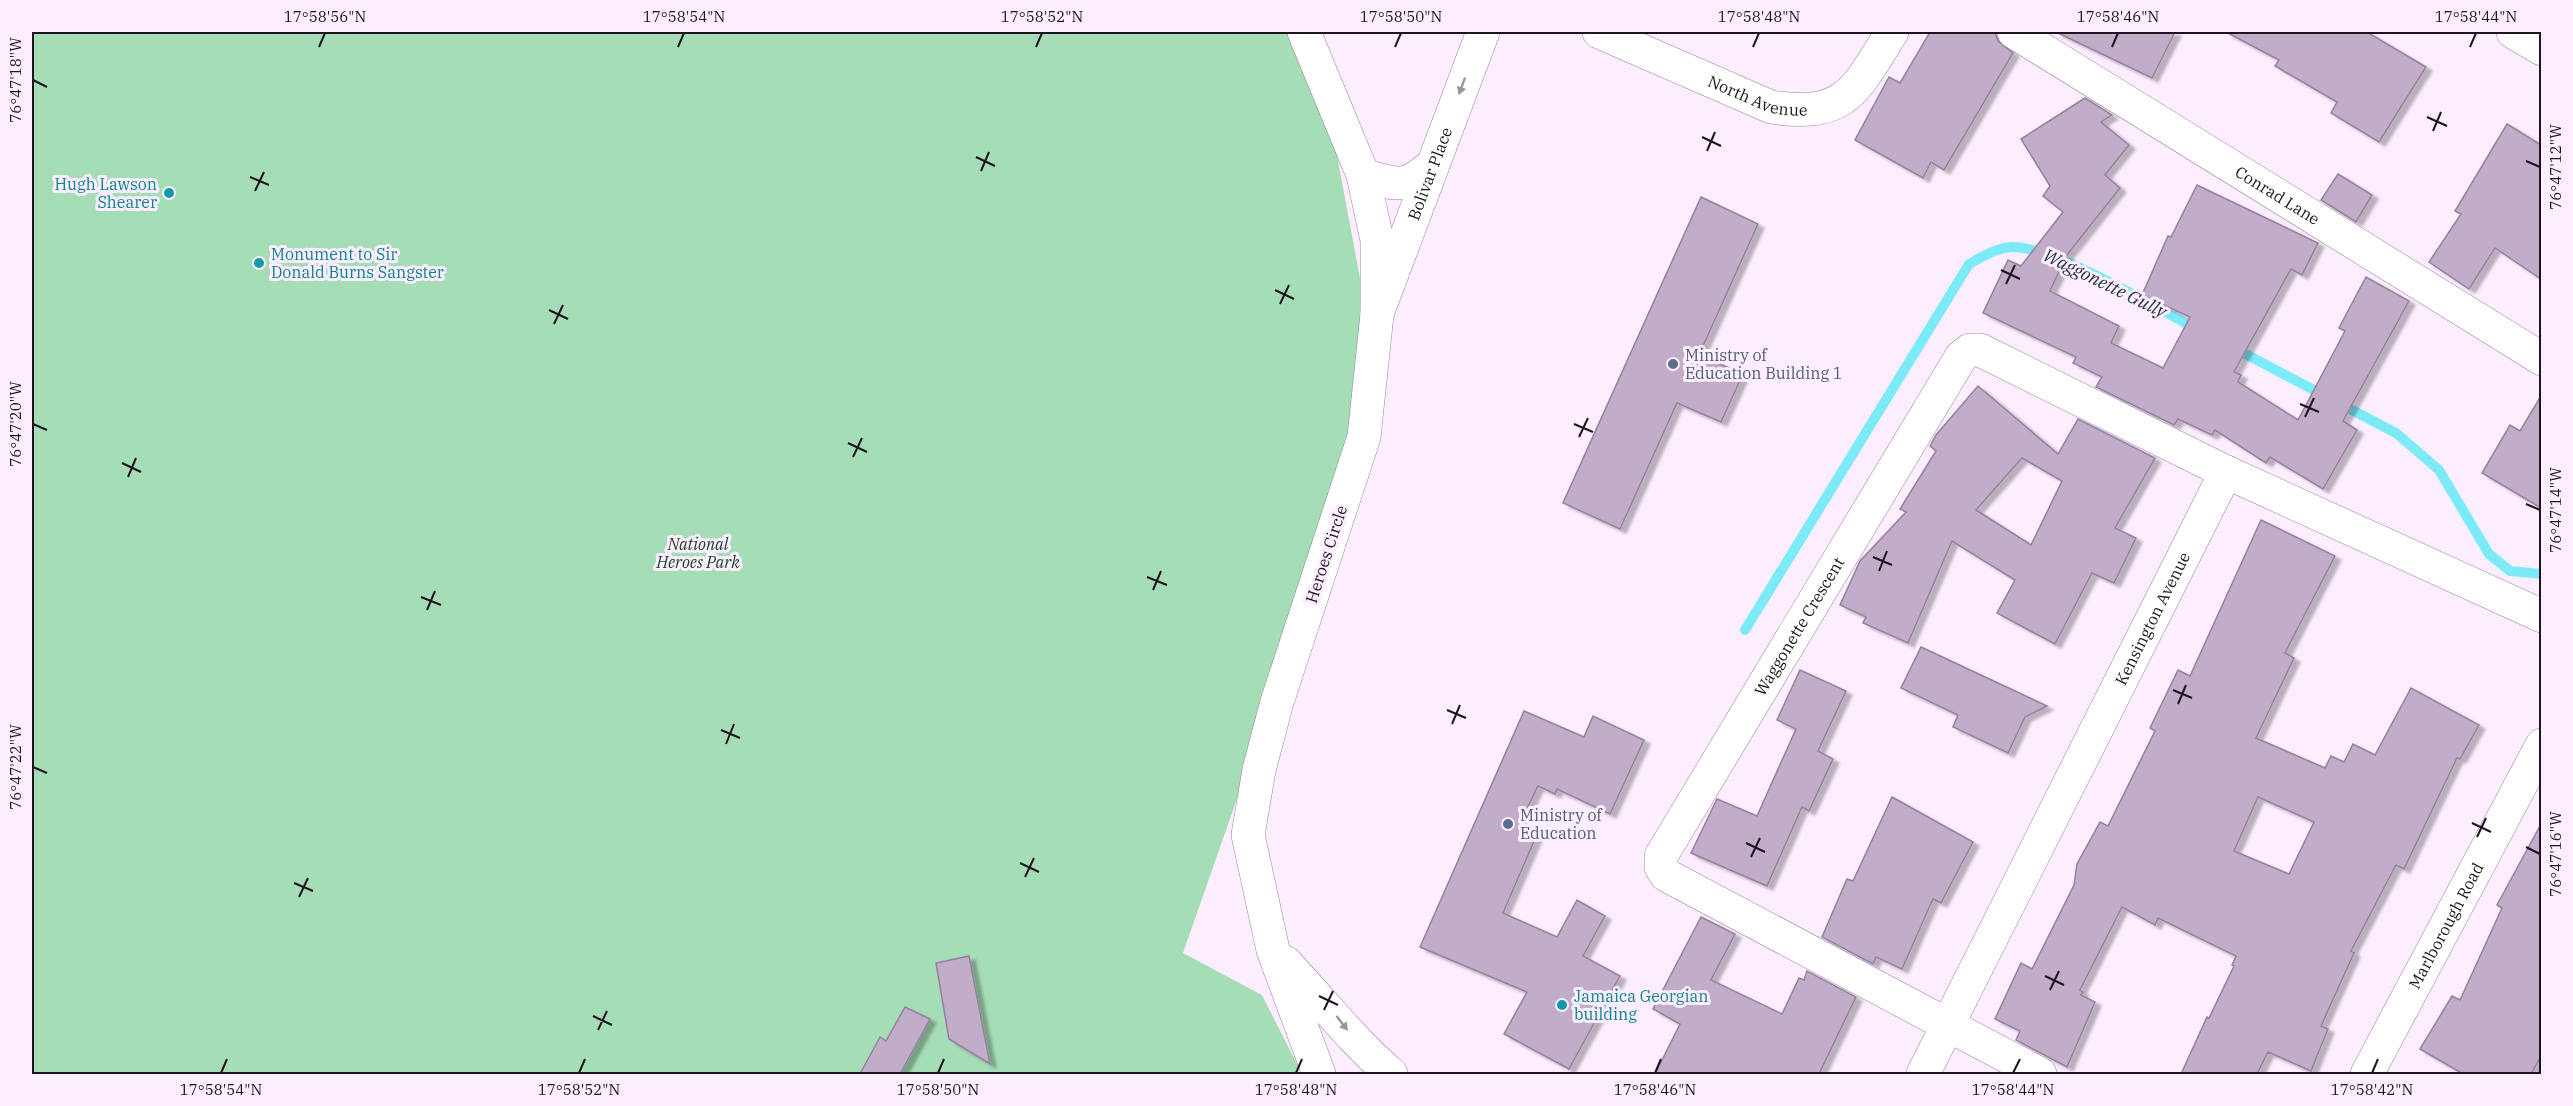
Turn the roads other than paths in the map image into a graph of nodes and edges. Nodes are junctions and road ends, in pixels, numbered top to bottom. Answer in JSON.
{"nodes":[{"id":1,"x":1304,"y":32,"type":"edge"},
{"id":2,"x":1483,"y":32,"type":"edge"},
{"id":3,"x":1599,"y":32,"type":"edge"},
{"id":4,"x":1892,"y":32,"type":"edge"},
{"id":5,"x":2014,"y":32,"type":"edge"},
{"id":6,"x":2513,"y":32,"type":"edge"},
{"id":7,"x":2541,"y":49,"type":"edge"},
{"id":8,"x":1433,"y":164,"type":"junction"},
{"id":9,"x":1363,"y":175,"type":"junction"},
{"id":10,"x":1377,"y":315,"type":"junction"},
{"id":11,"x":2541,"y":359,"type":"edge"},
{"id":12,"x":2226,"y":472,"type":"junction"},
{"id":13,"x":2541,"y":616,"type":"edge"},
{"id":14,"x":2541,"y":745,"type":"edge"},
{"id":15,"x":1277,"y":958,"type":"junction"},
{"id":16,"x":1949,"y":1027,"type":"junction"},
{"id":17,"x":1319,"y":1074,"type":"edge"},
{"id":18,"x":1390,"y":1074,"type":"edge"},
{"id":19,"x":1923,"y":1074,"type":"edge"},
{"id":20,"x":2040,"y":1074,"type":"edge"},
{"id":21,"x":2367,"y":1074,"type":"edge"}],
"edges":[{"from":1,"to":9,"type":"street","name":"Heroes Circle"},
{"from":2,"to":8,"type":"street","name":"Bolivar Place","one_way":true},
{"from":3,"to":4,"type":"street","name":"North Avenue"},
{"from":5,"to":11,"type":"street","name":"Conrad Lane"},
{"from":6,"to":7,"type":"street"},
{"from":8,"to":9,"type":"street"},
{"from":8,"to":10,"type":"street","name":"Bolivar Place"},
{"from":9,"to":10,"type":"street","name":"Heroes Circle"},
{"from":10,"to":15,"type":"street","name":"Heroes Circle"},
{"from":12,"to":13,"type":"street"},
{"from":12,"to":16,"type":"street","name":"Kensington Avenue"},
{"from":12,"to":16,"type":"street","name":"Waggonette Crescent"},
{"from":14,"to":21,"type":"street","name":"Marlborough Road"},
{"from":15,"to":17,"type":"street","name":"Heroes Circle"},
{"from":15,"to":18,"type":"street","one_way":true},
{"from":16,"to":19,"type":"street","name":"Kensington Avenue"},
{"from":16,"to":20,"type":"street"}]}
